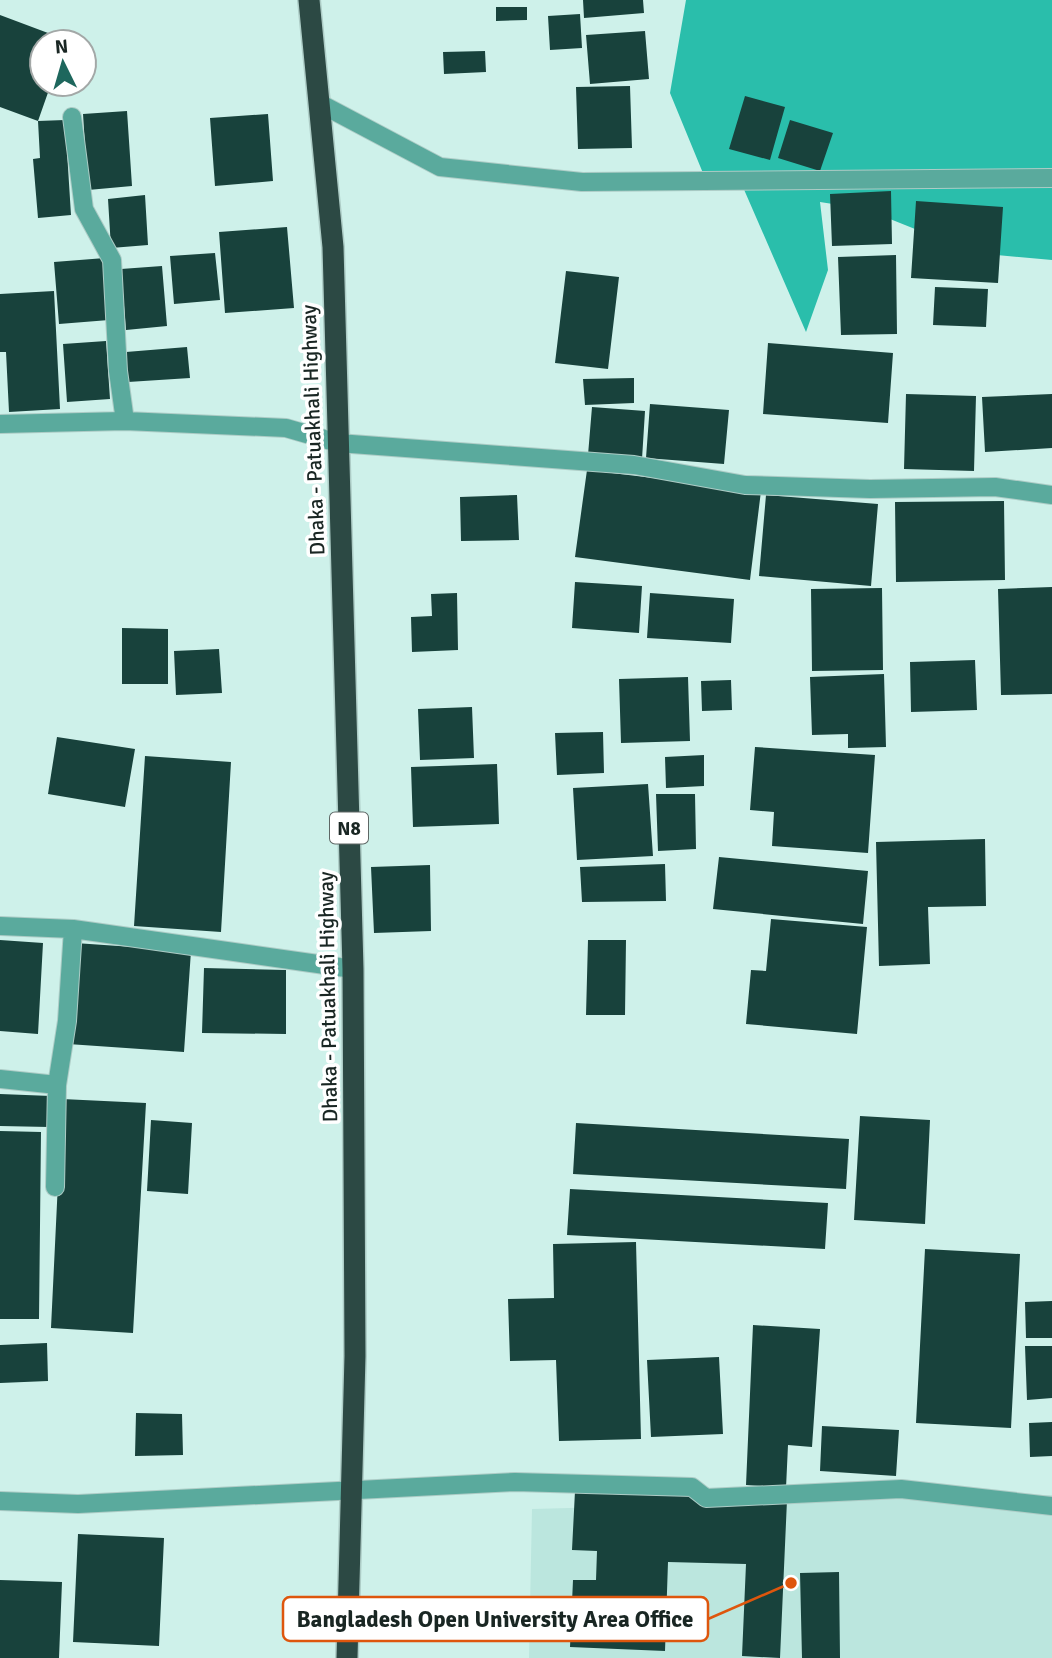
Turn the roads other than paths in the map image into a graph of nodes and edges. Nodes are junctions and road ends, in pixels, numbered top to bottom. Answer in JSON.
{"nodes":[{"id":1,"x":309,"y":0,"type":"edge"},
{"id":2,"x":320,"y":103,"type":"junction"},
{"id":3,"x":72,"y":117,"type":"dead end"},
{"id":4,"x":1052,"y":178,"type":"edge"},
{"id":5,"x":125,"y":421,"type":"junction"},
{"id":6,"x":0,"y":424,"type":"edge"},
{"id":7,"x":338,"y":443,"type":"junction"},
{"id":8,"x":1052,"y":495,"type":"edge"},
{"id":9,"x":0,"y":926,"type":"edge"},
{"id":10,"x":73,"y":929,"type":"junction"},
{"id":11,"x":353,"y":970,"type":"junction"},
{"id":12,"x":0,"y":1079,"type":"edge"},
{"id":13,"x":57,"y":1085,"type":"junction"},
{"id":14,"x":55,"y":1187,"type":"dead end"},
{"id":15,"x":352,"y":1489,"type":"junction"},
{"id":16,"x":0,"y":1501,"type":"edge"},
{"id":17,"x":1052,"y":1506,"type":"edge"},
{"id":18,"x":347,"y":1658,"type":"edge"}],
"edges":[{"from":1,"to":2,"type":"highway","name":"Dhaka - Patuakhali Highway","number":"N8"},
{"from":2,"to":4,"type":"street"},
{"from":2,"to":7,"type":"highway","name":"Dhaka - Patuakhali Highway","number":"N8"},
{"from":3,"to":5,"type":"street"},
{"from":5,"to":6,"type":"street"},
{"from":5,"to":7,"type":"street"},
{"from":7,"to":8,"type":"street"},
{"from":7,"to":11,"type":"highway","name":"Dhaka - Patuakhali Highway","number":"N8"},
{"from":9,"to":10,"type":"street"},
{"from":10,"to":11,"type":"street"},
{"from":10,"to":13,"type":"street"},
{"from":11,"to":15,"type":"highway","name":"Dhaka - Patuakhali Highway","number":"N8"},
{"from":12,"to":13,"type":"street"},
{"from":13,"to":14,"type":"street"},
{"from":15,"to":16,"type":"street"},
{"from":15,"to":17,"type":"street"},
{"from":15,"to":18,"type":"highway","name":"Dhaka - Patuakhali Highway","number":"N8"}]}
